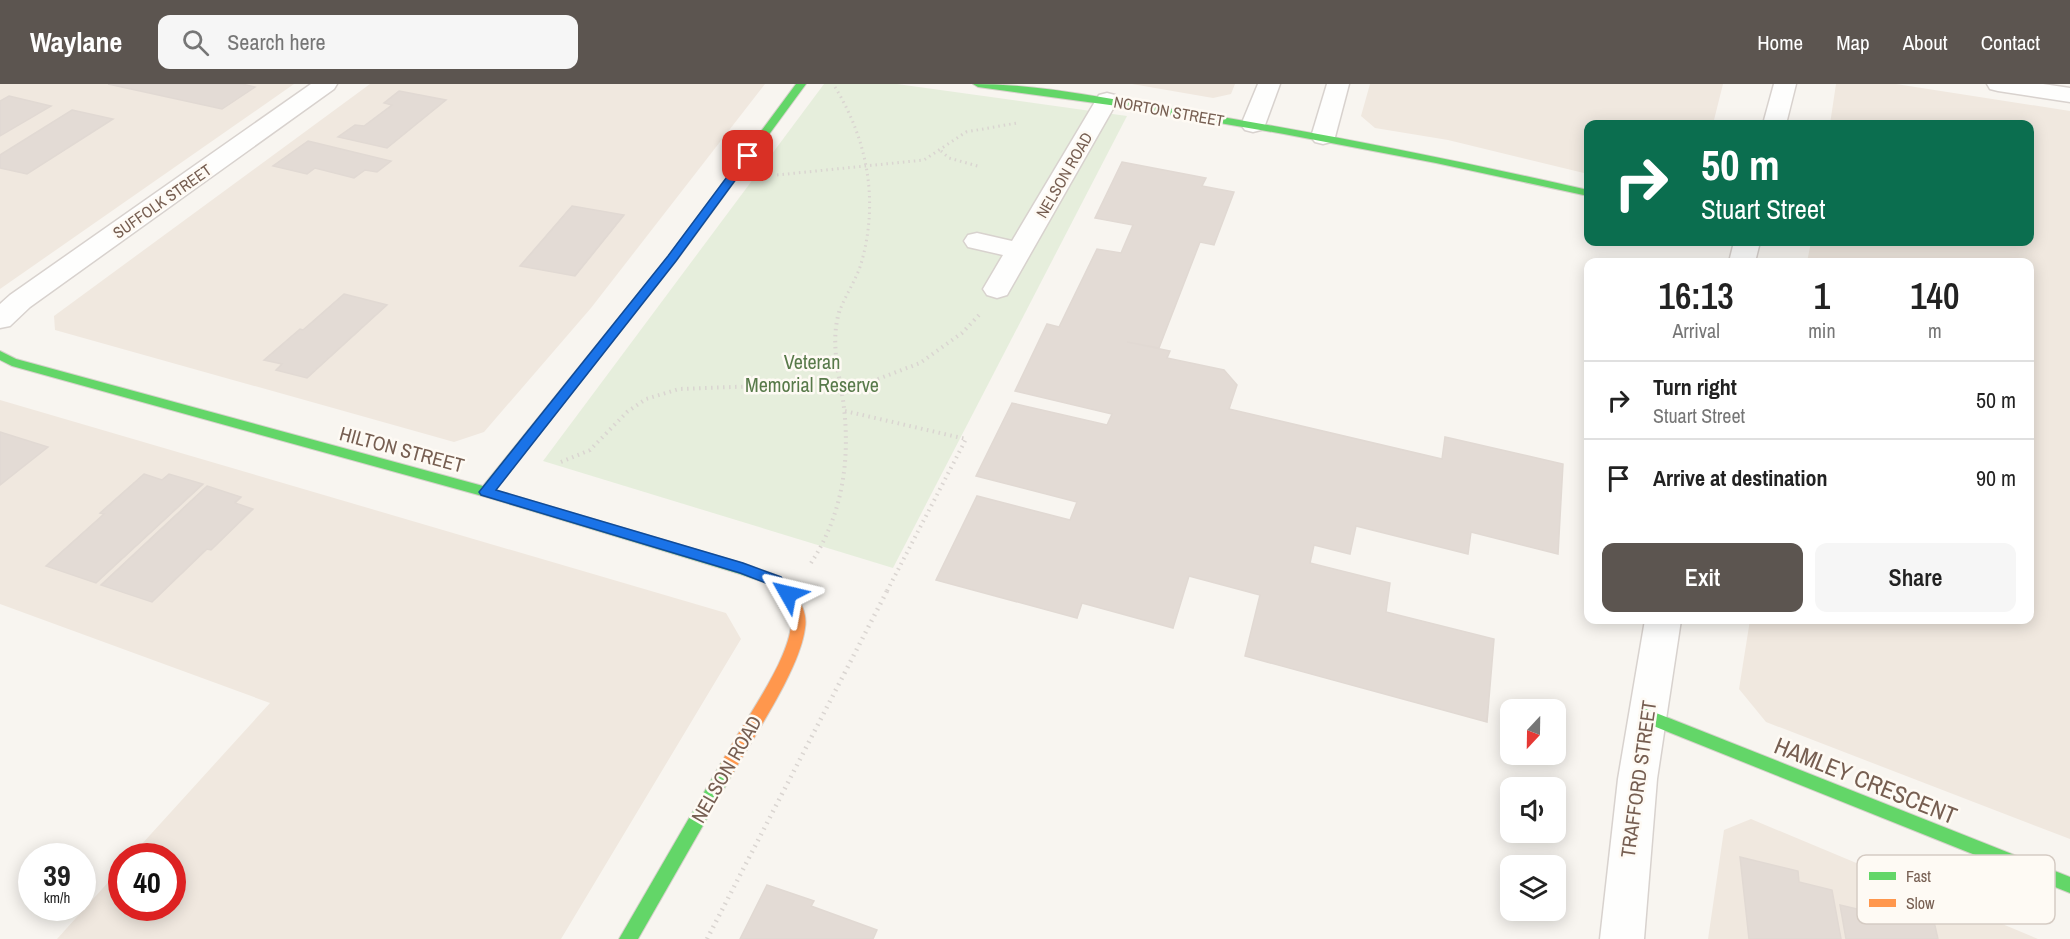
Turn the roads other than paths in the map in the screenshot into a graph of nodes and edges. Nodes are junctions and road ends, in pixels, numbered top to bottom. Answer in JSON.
{"nodes":[{"id":1,"x":326,"y":84,"type":"edge"},
{"id":2,"x":801,"y":84,"type":"edge"},
{"id":3,"x":978,"y":84,"type":"edge"},
{"id":4,"x":1269,"y":84,"type":"edge"},
{"id":5,"x":1338,"y":84,"type":"edge"},
{"id":6,"x":1785,"y":84,"type":"edge"},
{"id":7,"x":1998,"y":84,"type":"edge"},
{"id":8,"x":2070,"y":95,"type":"edge"},
{"id":9,"x":1107,"y":100,"type":"junction"},
{"id":10,"x":1776,"y":120,"type":"edge"},
{"id":11,"x":1253,"y":125,"type":"junction"},
{"id":12,"x":1323,"y":137,"type":"junction"},
{"id":13,"x":1584,"y":192,"type":"edge"},
{"id":14,"x":977,"y":241,"type":"dead end"},
{"id":15,"x":1020,"y":251,"type":"junction"},
{"id":16,"x":998,"y":289,"type":"road end"},
{"id":17,"x":0,"y":319,"type":"edge"},
{"id":18,"x":0,"y":355,"type":"edge"},
{"id":19,"x":486,"y":492,"type":"junction"},
{"id":20,"x":788,"y":594,"type":"joint"},
{"id":21,"x":1662,"y":624,"type":"edge"},
{"id":22,"x":1646,"y":716,"type":"junction"},
{"id":23,"x":1995,"y":855,"type":"edge"},
{"id":24,"x":2055,"y":879,"type":"edge"},
{"id":25,"x":2070,"y":885,"type":"edge"},
{"id":26,"x":628,"y":939,"type":"edge"},
{"id":27,"x":1622,"y":939,"type":"edge"}],
"edges":[{"from":1,"to":17,"type":"street","name":"SUFFOLK STREET"},
{"from":2,"to":19,"type":"street"},
{"from":3,"to":9,"type":"street","name":"NORTON STREET"},
{"from":4,"to":11,"type":"street","name":"NORTON STREET"},
{"from":5,"to":12,"type":"street"},
{"from":6,"to":10,"type":"street"},
{"from":7,"to":8,"type":"street"},
{"from":9,"to":11,"type":"street","name":"NORTON STREET"},
{"from":9,"to":15,"type":"street","name":"NELSON ROAD"},
{"from":11,"to":12,"type":"street","name":"NORTON STREET"},
{"from":12,"to":13,"type":"street","name":"NORTON STREET"},
{"from":14,"to":15,"type":"street"},
{"from":15,"to":16,"type":"street","name":"NELSON ROAD"},
{"from":18,"to":19,"type":"street","name":"HILTON STREET"},
{"from":19,"to":20,"type":"street","name":"HILTON STREET"},
{"from":20,"to":26,"type":"street","name":"NELSON ROAD"},
{"from":21,"to":22,"type":"street","name":"TRAFFORD STREET"},
{"from":22,"to":23,"type":"street","name":"HAMLEY CRESCENT"},
{"from":22,"to":27,"type":"street","name":"TRAFFORD STREET"},
{"from":24,"to":25,"type":"street","name":"HAMLEY CRESCENT"}]}
